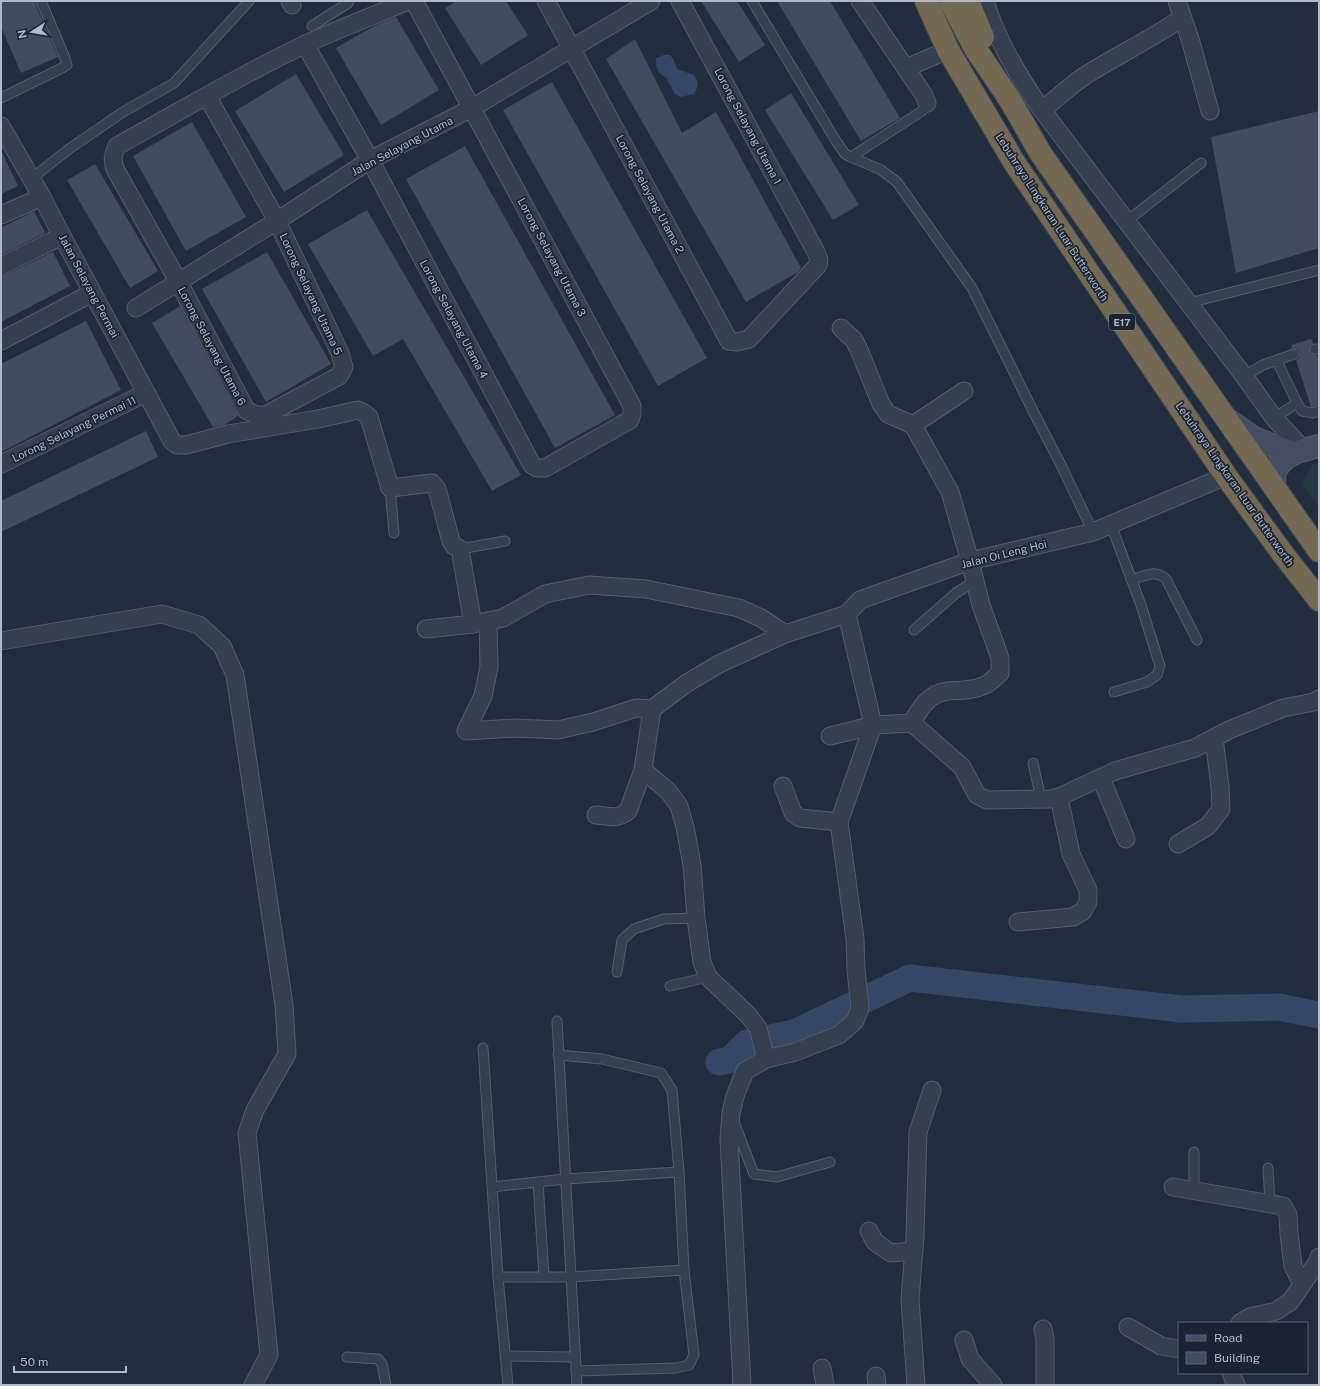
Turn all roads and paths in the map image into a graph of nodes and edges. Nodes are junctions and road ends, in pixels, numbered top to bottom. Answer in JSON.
{"nodes":[{"id":1,"x":41,"y":1,"type":"edge"},
{"id":2,"x":249,"y":1,"type":"edge"},
{"id":3,"x":349,"y":1,"type":"edge"},
{"id":4,"x":408,"y":1,"type":"edge"},
{"id":5,"x":414,"y":1,"type":"edge"},
{"id":6,"x":546,"y":1,"type":"edge"},
{"id":7,"x":651,"y":1,"type":"edge"},
{"id":8,"x":680,"y":1,"type":"edge"},
{"id":9,"x":752,"y":1,"type":"edge"},
{"id":10,"x":860,"y":1,"type":"edge"},
{"id":11,"x":913,"y":1,"type":"edge"},
{"id":12,"x":926,"y":1,"type":"edge"},
{"id":13,"x":950,"y":1,"type":"edge"},
{"id":14,"x":968,"y":1,"type":"edge"},
{"id":15,"x":985,"y":1,"type":"edge"},
{"id":16,"x":1177,"y":1,"type":"edge"},
{"id":17,"x":1182,"y":18,"type":"junction"},
{"id":18,"x":312,"y":26,"type":"dead end"},
{"id":19,"x":944,"y":42,"type":"junction"},
{"id":20,"x":305,"y":44,"type":"junction"},
{"id":21,"x":572,"y":48,"type":"junction"},
{"id":22,"x":906,"y":68,"type":"junction"},
{"id":23,"x":207,"y":96,"type":"junction"},
{"id":24,"x":1,"y":98,"type":"edge"},
{"id":25,"x":1010,"y":100,"type":"junction"},
{"id":26,"x":927,"y":103,"type":"joint"},
{"id":27,"x":472,"y":108,"type":"junction"},
{"id":28,"x":1042,"y":110,"type":"junction"},
{"id":29,"x":1210,"y":111,"type":"dead end"},
{"id":30,"x":2,"y":132,"type":"edge"},
{"id":31,"x":851,"y":157,"type":"junction"},
{"id":32,"x":370,"y":160,"type":"junction"},
{"id":33,"x":1201,"y":163,"type":"dead end"},
{"id":34,"x":32,"y":179,"type":"junction"},
{"id":35,"x":42,"y":196,"type":"junction"},
{"id":36,"x":1,"y":215,"type":"edge"},
{"id":37,"x":278,"y":221,"type":"junction"},
{"id":38,"x":1127,"y":221,"type":"junction"},
{"id":39,"x":62,"y":236,"type":"junction"},
{"id":40,"x":1,"y":266,"type":"edge"},
{"id":41,"x":1319,"y":270,"type":"edge"},
{"id":42,"x":178,"y":281,"type":"junction"},
{"id":43,"x":92,"y":293,"type":"junction"},
{"id":44,"x":1188,"y":303,"type":"junction"},
{"id":45,"x":136,"y":308,"type":"dead end"},
{"id":46,"x":841,"y":328,"type":"dead end"},
{"id":47,"x":728,"y":340,"type":"joint"},
{"id":48,"x":1,"y":341,"type":"edge"},
{"id":49,"x":1294,"y":354,"type":"dead end"},
{"id":50,"x":1277,"y":361,"type":"junction"},
{"id":51,"x":1244,"y":376,"type":"junction"},
{"id":52,"x":964,"y":391,"type":"dead end"},
{"id":53,"x":146,"y":393,"type":"junction"},
{"id":54,"x":1297,"y":403,"type":"junction"},
{"id":55,"x":246,"y":410,"type":"joint"},
{"id":56,"x":1319,"y":411,"type":"edge"},
{"id":57,"x":1274,"y":418,"type":"junction"},
{"id":58,"x":1228,"y":420,"type":"junction"},
{"id":59,"x":913,"y":425,"type":"junction"},
{"id":60,"x":1305,"y":449,"type":"edge"},
{"id":61,"x":1,"y":464,"type":"edge"},
{"id":62,"x":545,"y":468,"type":"joint"},
{"id":63,"x":1226,"y":476,"type":"junction"},
{"id":64,"x":1274,"y":486,"type":"junction"},
{"id":65,"x":390,"y":488,"type":"junction"},
{"id":66,"x":1111,"y":525,"type":"junction"},
{"id":67,"x":1093,"y":532,"type":"junction"},
{"id":68,"x":394,"y":534,"type":"dead end"},
{"id":69,"x":506,"y":541,"type":"dead end"},
{"id":70,"x":460,"y":549,"type":"junction"},
{"id":71,"x":1319,"y":551,"type":"edge"},
{"id":72,"x":970,"y":561,"type":"junction"},
{"id":73,"x":1131,"y":580,"type":"junction"},
{"id":74,"x":975,"y":581,"type":"junction"},
{"id":75,"x":1319,"y":600,"type":"edge"},
{"id":76,"x":847,"y":614,"type":"junction"},
{"id":77,"x":480,"y":622,"type":"junction"},
{"id":78,"x":426,"y":629,"type":"dead end"},
{"id":79,"x":914,"y":630,"type":"dead end"},
{"id":80,"x":785,"y":634,"type":"junction"},
{"id":81,"x":1197,"y":640,"type":"dead end"},
{"id":82,"x":1,"y":641,"type":"edge"},
{"id":83,"x":1114,"y":692,"type":"dead end"},
{"id":84,"x":1319,"y":699,"type":"edge"},
{"id":85,"x":652,"y":709,"type":"junction"},
{"id":86,"x":912,"y":723,"type":"junction"},
{"id":87,"x":873,"y":725,"type":"junction"},
{"id":88,"x":830,"y":736,"type":"dead end"},
{"id":89,"x":1214,"y":738,"type":"junction"},
{"id":90,"x":1033,"y":763,"type":"dead end"},
{"id":91,"x":643,"y":770,"type":"junction"},
{"id":92,"x":1101,"y":778,"type":"junction"},
{"id":93,"x":783,"y":786,"type":"dead end"},
{"id":94,"x":1058,"y":797,"type":"junction"},
{"id":95,"x":1042,"y":799,"type":"junction"},
{"id":96,"x":596,"y":815,"type":"dead end"},
{"id":97,"x":839,"y":822,"type":"junction"},
{"id":98,"x":1126,"y":839,"type":"dead end"},
{"id":99,"x":1178,"y":844,"type":"dead end"},
{"id":100,"x":696,"y":918,"type":"junction"},
{"id":101,"x":1018,"y":922,"type":"dead end"},
{"id":102,"x":617,"y":972,"type":"dead end"},
{"id":103,"x":708,"y":977,"type":"junction"},
{"id":104,"x":670,"y":986,"type":"dead end"},
{"id":105,"x":557,"y":1021,"type":"dead end"},
{"id":106,"x":483,"y":1048,"type":"dead end"},
{"id":107,"x":558,"y":1055,"type":"junction"},
{"id":108,"x":765,"y":1056,"type":"junction"},
{"id":109,"x":932,"y":1090,"type":"dead end"},
{"id":110,"x":731,"y":1113,"type":"junction"},
{"id":111,"x":1194,"y":1152,"type":"dead end"},
{"id":112,"x":830,"y":1162,"type":"dead end"},
{"id":113,"x":1268,"y":1168,"type":"dead end"},
{"id":114,"x":679,"y":1172,"type":"junction"},
{"id":115,"x":565,"y":1179,"type":"junction"},
{"id":116,"x":538,"y":1182,"type":"junction"},
{"id":117,"x":1174,"y":1187,"type":"dead end"},
{"id":118,"x":492,"y":1188,"type":"junction"},
{"id":119,"x":1194,"y":1190,"type":"junction"},
{"id":120,"x":1270,"y":1203,"type":"junction"},
{"id":121,"x":869,"y":1231,"type":"dead end"},
{"id":122,"x":914,"y":1251,"type":"junction"},
{"id":123,"x":1319,"y":1258,"type":"edge"},
{"id":124,"x":684,"y":1270,"type":"junction"},
{"id":125,"x":498,"y":1277,"type":"junction"},
{"id":126,"x":544,"y":1277,"type":"junction"},
{"id":127,"x":571,"y":1277,"type":"junction"},
{"id":128,"x":1302,"y":1284,"type":"junction"},
{"id":129,"x":1242,"y":1322,"type":"edge"},
{"id":130,"x":1128,"y":1327,"type":"dead end"},
{"id":131,"x":1043,"y":1329,"type":"dead end"},
{"id":132,"x":964,"y":1340,"type":"dead end"},
{"id":133,"x":1178,"y":1349,"type":"edge"},
{"id":134,"x":347,"y":1356,"type":"dead end"},
{"id":135,"x":505,"y":1356,"type":"junction"},
{"id":136,"x":575,"y":1357,"type":"junction"},
{"id":137,"x":822,"y":1368,"type":"dead end"},
{"id":138,"x":576,"y":1371,"type":"junction"},
{"id":139,"x":1231,"y":1374,"type":"edge"},
{"id":140,"x":253,"y":1385,"type":"edge"},
{"id":141,"x":386,"y":1385,"type":"edge"},
{"id":142,"x":508,"y":1385,"type":"edge"},
{"id":143,"x":577,"y":1385,"type":"edge"},
{"id":144,"x":742,"y":1385,"type":"edge"},
{"id":145,"x":825,"y":1385,"type":"edge"},
{"id":146,"x":916,"y":1385,"type":"edge"},
{"id":147,"x":993,"y":1385,"type":"edge"},
{"id":148,"x":1045,"y":1385,"type":"edge"},
{"id":149,"x":1236,"y":1385,"type":"edge"}],
"edges":[{"from":1,"to":24,"type":"lane"},
{"from":2,"to":34,"type":"lane"},
{"from":3,"to":18,"type":"lane"},
{"from":4,"to":20,"type":"street"},
{"from":5,"to":27,"type":"street","name":"Lorong Selayang Utama 3"},
{"from":6,"to":21,"type":"street","name":"Lorong Selayang Utama 2"},
{"from":7,"to":21,"type":"street","name":"Jalan Selayang Utama"},
{"from":8,"to":47,"type":"street","name":"Lorong Selayang Utama 1"},
{"from":9,"to":31,"type":"lane"},
{"from":10,"to":22,"type":"street"},
{"from":11,"to":19,"type":"highway"},
{"from":12,"to":19,"type":"highway","name":"Lebuhraya Lingkaran Luar Butterworth","number":"E17"},
{"from":13,"to":25,"type":"highway","number":"E17"},
{"from":14,"to":25,"type":"highway"},
{"from":15,"to":28,"type":"street"},
{"from":16,"to":17,"type":"street"},
{"from":17,"to":28,"type":"street"},
{"from":17,"to":29,"type":"street"},
{"from":19,"to":22,"type":"street"},
{"from":19,"to":63,"type":"highway","name":"Lebuhraya Lingkaran Luar Butterworth","number":"E17"},
{"from":20,"to":23,"type":"street"},
{"from":20,"to":32,"type":"street","name":"Lorong Selayang Utama 4"},
{"from":21,"to":27,"type":"street","name":"Jalan Selayang Utama"},
{"from":21,"to":47,"type":"street","name":"Lorong Selayang Utama 2"},
{"from":22,"to":26,"type":"street"},
{"from":23,"to":37,"type":"street","name":"Lorong Selayang Utama 5"},
{"from":23,"to":42,"type":"street","name":"Lorong Selayang Utama 6"},
{"from":25,"to":58,"type":"highway","number":"E17"},
{"from":26,"to":31,"type":"lane"},
{"from":27,"to":32,"type":"street","name":"Jalan Selayang Utama"},
{"from":27,"to":62,"type":"street","name":"Lorong Selayang Utama 3"},
{"from":28,"to":38,"type":"street"},
{"from":30,"to":34,"type":"street","name":"Jalan Selayang Permai"},
{"from":31,"to":67,"type":"lane"},
{"from":32,"to":37,"type":"street","name":"Jalan Selayang Utama"},
{"from":32,"to":62,"type":"street","name":"Lorong Selayang Utama 4"},
{"from":33,"to":38,"type":"lane"},
{"from":34,"to":35,"type":"street","name":"Jalan Selayang Permai"},
{"from":35,"to":36,"type":"street"},
{"from":35,"to":39,"type":"street","name":"Jalan Selayang Permai"},
{"from":37,"to":42,"type":"street","name":"Jalan Selayang Utama"},
{"from":37,"to":55,"type":"street","name":"Lorong Selayang Utama 5"},
{"from":38,"to":44,"type":"street"},
{"from":39,"to":40,"type":"street"},
{"from":39,"to":43,"type":"street","name":"Jalan Selayang Permai"},
{"from":41,"to":44,"type":"lane"},
{"from":42,"to":45,"type":"street","name":"Jalan Selayang Utama"},
{"from":42,"to":55,"type":"street","name":"Lorong Selayang Utama 6"},
{"from":43,"to":48,"type":"street"},
{"from":43,"to":53,"type":"street","name":"Jalan Selayang Permai"},
{"from":44,"to":51,"type":"street"},
{"from":46,"to":59,"type":"street"},
{"from":49,"to":50,"type":"lane"},
{"from":50,"to":51,"type":"lane"},
{"from":50,"to":54,"type":"lane"},
{"from":51,"to":57,"type":"street"},
{"from":52,"to":59,"type":"street"},
{"from":53,"to":61,"type":"street","name":"Lorong Selayang Permai 11"},
{"from":53,"to":65,"type":"street","name":"Jalan Selayang Permai"},
{"from":54,"to":56,"type":"lane"},
{"from":54,"to":57,"type":"lane"},
{"from":57,"to":60,"type":"street"},
{"from":58,"to":60,"type":"street"},
{"from":58,"to":64,"type":"highway","number":"E17"},
{"from":59,"to":72,"type":"street"},
{"from":60,"to":64,"type":"street"},
{"from":63,"to":66,"type":"street","name":"Jalan Oi Leng Hoi"},
{"from":63,"to":75,"type":"highway","name":"Lebuhraya Lingkaran Luar Butterworth","number":"E17"},
{"from":64,"to":71,"type":"highway","number":"E17"},
{"from":65,"to":68,"type":"lane"},
{"from":65,"to":70,"type":"street"},
{"from":66,"to":67,"type":"street","name":"Jalan Oi Leng Hoi"},
{"from":66,"to":73,"type":"lane"},
{"from":67,"to":72,"type":"street","name":"Jalan Oi Leng Hoi"},
{"from":69,"to":70,"type":"lane"},
{"from":70,"to":77,"type":"street"},
{"from":72,"to":74,"type":"street"},
{"from":72,"to":76,"type":"street","name":"Jalan Oi Leng Hoi"},
{"from":73,"to":81,"type":"lane"},
{"from":73,"to":83,"type":"lane"},
{"from":74,"to":79,"type":"lane"},
{"from":74,"to":86,"type":"street"},
{"from":76,"to":80,"type":"street","name":"Jalan Oi Leng Hoi"},
{"from":76,"to":87,"type":"street"},
{"from":77,"to":78,"type":"street"},
{"from":77,"to":80,"type":"street"},
{"from":77,"to":85,"type":"street"},
{"from":80,"to":85,"type":"street","name":"Jalan Oi Leng Hoi"},
{"from":82,"to":140,"type":"street"},
{"from":84,"to":89,"type":"street"},
{"from":85,"to":91,"type":"street"},
{"from":86,"to":87,"type":"street"},
{"from":86,"to":95,"type":"street"},
{"from":87,"to":88,"type":"street"},
{"from":87,"to":97,"type":"street"},
{"from":89,"to":92,"type":"street"},
{"from":89,"to":99,"type":"street"},
{"from":90,"to":95,"type":"lane"},
{"from":91,"to":96,"type":"street"},
{"from":91,"to":100,"type":"street"},
{"from":92,"to":94,"type":"street"},
{"from":92,"to":98,"type":"street"},
{"from":93,"to":97,"type":"street"},
{"from":94,"to":95,"type":"street"},
{"from":94,"to":101,"type":"street"},
{"from":97,"to":108,"type":"street"},
{"from":100,"to":102,"type":"lane"},
{"from":100,"to":103,"type":"street"},
{"from":103,"to":104,"type":"lane"},
{"from":103,"to":108,"type":"street"},
{"from":105,"to":107,"type":"lane"},
{"from":106,"to":118,"type":"lane"},
{"from":107,"to":114,"type":"lane"},
{"from":107,"to":115,"type":"lane"},
{"from":108,"to":110,"type":"street"},
{"from":109,"to":122,"type":"street"},
{"from":110,"to":112,"type":"lane"},
{"from":110,"to":144,"type":"street"},
{"from":111,"to":119,"type":"lane"},
{"from":113,"to":120,"type":"lane"},
{"from":114,"to":115,"type":"lane"},
{"from":114,"to":124,"type":"lane"},
{"from":115,"to":116,"type":"lane"},
{"from":115,"to":127,"type":"lane"},
{"from":116,"to":118,"type":"lane"},
{"from":116,"to":126,"type":"lane"},
{"from":117,"to":119,"type":"street"},
{"from":118,"to":125,"type":"lane"},
{"from":119,"to":120,"type":"street"},
{"from":120,"to":128,"type":"street"},
{"from":121,"to":122,"type":"street"},
{"from":122,"to":146,"type":"street"},
{"from":123,"to":128,"type":"street"},
{"from":124,"to":127,"type":"lane"},
{"from":124,"to":138,"type":"lane"},
{"from":125,"to":126,"type":"lane"},
{"from":125,"to":135,"type":"lane"},
{"from":126,"to":127,"type":"lane"},
{"from":127,"to":136,"type":"lane"},
{"from":128,"to":129,"type":"street"},
{"from":130,"to":133,"type":"street"},
{"from":131,"to":148,"type":"street"},
{"from":132,"to":147,"type":"street"},
{"from":134,"to":141,"type":"lane"},
{"from":135,"to":136,"type":"lane"},
{"from":135,"to":142,"type":"lane"},
{"from":136,"to":138,"type":"lane"},
{"from":137,"to":145,"type":"street"},
{"from":138,"to":143,"type":"lane"},
{"from":139,"to":149,"type":"street"}]}
